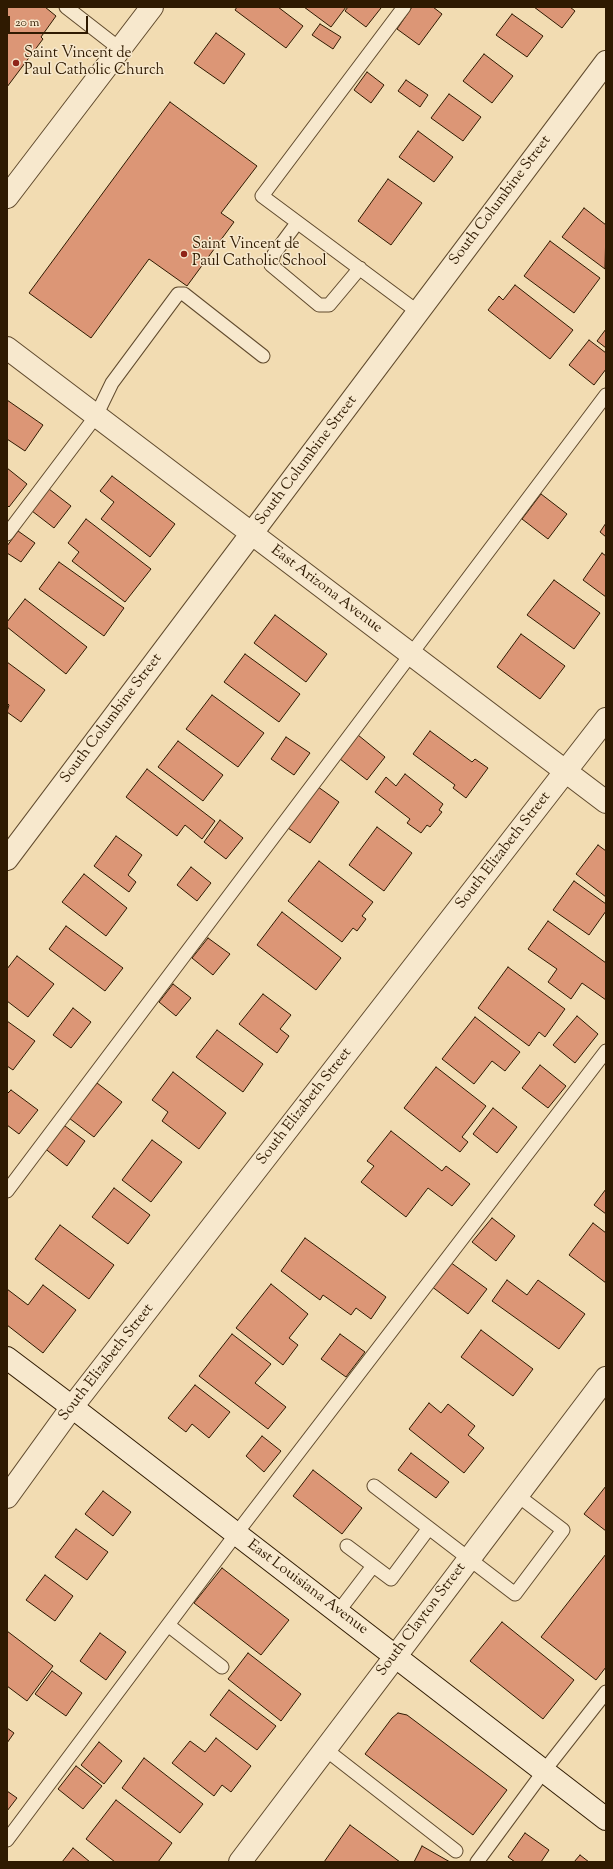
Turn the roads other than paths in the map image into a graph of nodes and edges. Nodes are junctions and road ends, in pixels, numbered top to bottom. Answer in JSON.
{"nodes":[{"id":1,"x":66,"y":7,"type":"edge"},
{"id":2,"x":152,"y":7,"type":"edge"},
{"id":3,"x":404,"y":7,"type":"edge"},
{"id":4,"x":120,"y":49,"type":"junction"},
{"id":5,"x":606,"y":62,"type":"edge"},
{"id":6,"x":7,"y":197,"type":"edge"},
{"id":7,"x":298,"y":222,"type":"junction"},
{"id":8,"x":360,"y":268,"type":"junction"},
{"id":9,"x":418,"y":312,"type":"junction"},
{"id":10,"x":7,"y":348,"type":"edge"},
{"id":11,"x":263,"y":356,"type":"dead end"},
{"id":12,"x":606,"y":395,"type":"edge"},
{"id":13,"x":96,"y":416,"type":"junction"},
{"id":14,"x":7,"y":534,"type":"edge"},
{"id":15,"x":252,"y":534,"type":"junction"},
{"id":16,"x":411,"y":654,"type":"junction"},
{"id":17,"x":606,"y":719,"type":"edge"},
{"id":18,"x":566,"y":772,"type":"junction"},
{"id":19,"x":606,"y":802,"type":"edge"},
{"id":20,"x":7,"y":858,"type":"edge"},
{"id":21,"x":606,"y":1051,"type":"edge"},
{"id":22,"x":7,"y":1191,"type":"edge"},
{"id":23,"x":7,"y":1358,"type":"edge"},
{"id":24,"x":606,"y":1378,"type":"edge"},
{"id":25,"x":72,"y":1407,"type":"junction"},
{"id":26,"x":374,"y":1486,"type":"dead end"},
{"id":27,"x":517,"y":1495,"type":"junction"},
{"id":28,"x":7,"y":1498,"type":"edge"},
{"id":29,"x":429,"y":1528,"type":"junction"},
{"id":30,"x":236,"y":1534,"type":"junction"},
{"id":31,"x":348,"y":1546,"type":"dead end"},
{"id":32,"x":469,"y":1559,"type":"junction"},
{"id":33,"x":373,"y":1566,"type":"junction"},
{"id":34,"x":338,"y":1612,"type":"junction"},
{"id":35,"x":168,"y":1625,"type":"junction"},
{"id":36,"x":395,"y":1656,"type":"junction"},
{"id":37,"x":222,"y":1667,"type":"dead end"},
{"id":38,"x":606,"y":1692,"type":"edge"},
{"id":39,"x":325,"y":1749,"type":"junction"},
{"id":40,"x":544,"y":1771,"type":"junction"},
{"id":41,"x":606,"y":1819,"type":"edge"},
{"id":42,"x":7,"y":1840,"type":"edge"},
{"id":43,"x":456,"y":1851,"type":"dead end"},
{"id":44,"x":240,"y":1862,"type":"edge"},
{"id":45,"x":477,"y":1862,"type":"edge"}],
"edges":[{"from":1,"to":4,"type":"lane"},
{"from":2,"to":4,"type":"street"},
{"from":3,"to":7,"type":"lane"},
{"from":4,"to":6,"type":"street"},
{"from":5,"to":9,"type":"street","name":"South Columbine Street"},
{"from":7,"to":8,"type":"lane"},
{"from":7,"to":8,"type":"lane"},
{"from":8,"to":9,"type":"lane"},
{"from":9,"to":15,"type":"street","name":"South Columbine Street"},
{"from":10,"to":13,"type":"street","name":"East Arizona Avenue"},
{"from":11,"to":13,"type":"lane"},
{"from":12,"to":16,"type":"lane"},
{"from":13,"to":14,"type":"lane"},
{"from":13,"to":15,"type":"street","name":"East Arizona Avenue"},
{"from":15,"to":16,"type":"street","name":"East Arizona Avenue"},
{"from":15,"to":20,"type":"street","name":"South Columbine Street"},
{"from":16,"to":18,"type":"street","name":"East Arizona Avenue"},
{"from":16,"to":22,"type":"lane"},
{"from":17,"to":18,"type":"street","name":"South Elizabeth Street"},
{"from":18,"to":19,"type":"street","name":"East Arizona Avenue"},
{"from":18,"to":25,"type":"street","name":"South Elizabeth Street"},
{"from":21,"to":30,"type":"lane"},
{"from":23,"to":25,"type":"street","name":"East Louisiana Avenue"},
{"from":24,"to":27,"type":"street","name":"South Clayton Street"},
{"from":25,"to":28,"type":"street","name":"South Elizabeth Street"},
{"from":25,"to":30,"type":"street","name":"East Louisiana Avenue"},
{"from":26,"to":29,"type":"lane"},
{"from":27,"to":32,"type":"street","name":"South Clayton Street"},
{"from":27,"to":32,"type":"lane"},
{"from":29,"to":32,"type":"lane"},
{"from":29,"to":33,"type":"lane"},
{"from":30,"to":34,"type":"street","name":"East Louisiana Avenue"},
{"from":30,"to":35,"type":"lane"},
{"from":31,"to":33,"type":"lane"},
{"from":32,"to":36,"type":"street","name":"South Clayton Street"},
{"from":33,"to":34,"type":"lane"},
{"from":34,"to":36,"type":"street","name":"East Louisiana Avenue"},
{"from":35,"to":37,"type":"lane"},
{"from":35,"to":42,"type":"lane"},
{"from":36,"to":39,"type":"street","name":"South Clayton Street"},
{"from":36,"to":40,"type":"street","name":"East Louisiana Avenue"},
{"from":38,"to":40,"type":"lane"},
{"from":39,"to":43,"type":"lane"},
{"from":39,"to":44,"type":"street","name":"South Clayton Street"},
{"from":40,"to":41,"type":"street","name":"East Louisiana Avenue"},
{"from":40,"to":45,"type":"lane"}]}
